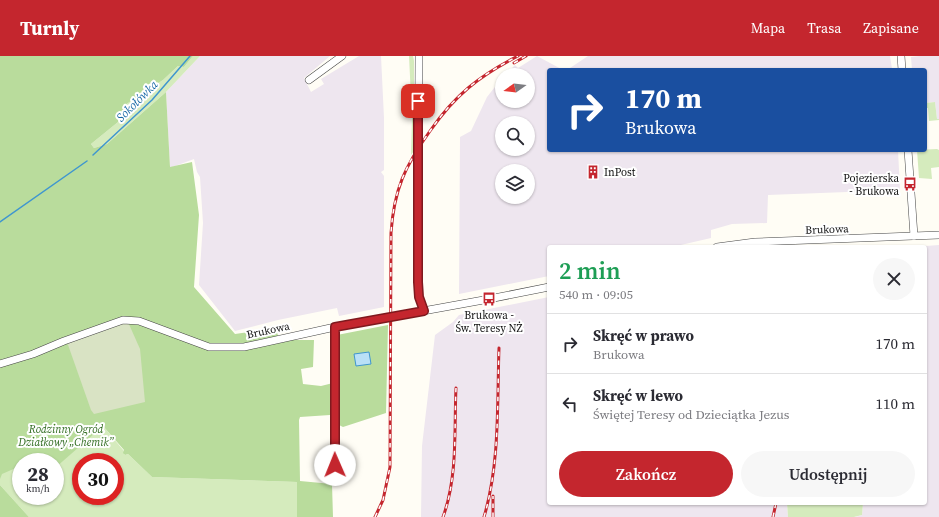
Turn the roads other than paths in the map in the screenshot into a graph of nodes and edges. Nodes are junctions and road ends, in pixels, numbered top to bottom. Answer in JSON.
{"nodes":[{"id":1,"x":342,"y":56,"type":"edge"},
{"id":2,"x":419,"y":56,"type":"edge"},
{"id":3,"x":901,"y":56,"type":"edge"},
{"id":4,"x":902,"y":68,"type":"edge"},
{"id":5,"x":308,"y":80,"type":"dead end"},
{"id":6,"x":908,"y":152,"type":"edge"},
{"id":7,"x":939,"y":235,"type":"edge"},
{"id":8,"x":914,"y":236,"type":"junction"},
{"id":9,"x":732,"y":245,"type":"edge"},
{"id":10,"x":547,"y":287,"type":"edge"},
{"id":11,"x":424,"y":311,"type":"junction"},
{"id":12,"x":335,"y":327,"type":"junction"},
{"id":13,"x":0,"y":364,"type":"edge"},
{"id":14,"x":335,"y":479,"type":"dead end"}],
"edges":[{"from":1,"to":5,"type":"street"},
{"from":2,"to":11,"type":"street"},
{"from":3,"to":4,"type":"street"},
{"from":6,"to":8,"type":"street"},
{"from":7,"to":8,"type":"street","name":"Brukowa"},
{"from":8,"to":9,"type":"street","name":"Brukowa"},
{"from":10,"to":11,"type":"street","name":"Brukowa"},
{"from":11,"to":12,"type":"street","name":"Brukowa"},
{"from":12,"to":13,"type":"street","name":"Brukowa"},
{"from":12,"to":14,"type":"street"}]}
